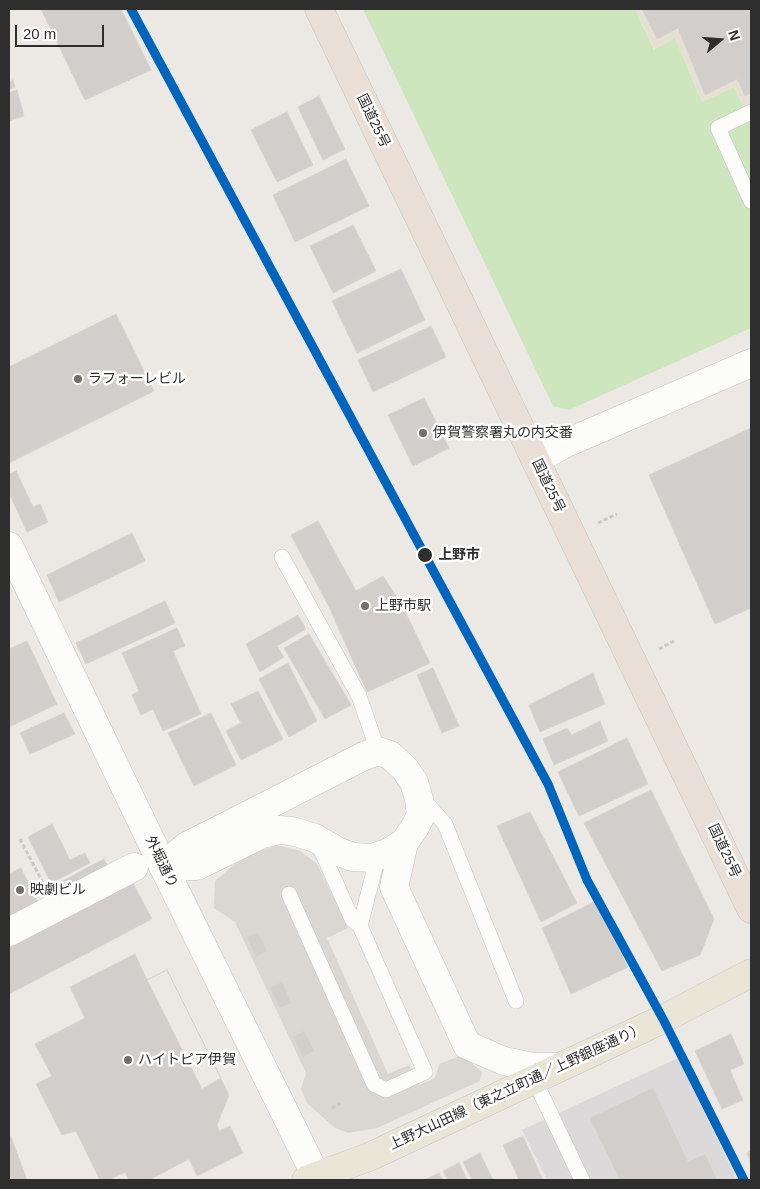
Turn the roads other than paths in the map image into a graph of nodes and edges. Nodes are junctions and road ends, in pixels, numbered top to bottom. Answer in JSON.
{"nodes":[{"id":1,"x":319,"y":9,"type":"edge"},
{"id":2,"x":751,"y":112,"type":"edge"},
{"id":3,"x":751,"y":202,"type":"edge"},
{"id":4,"x":751,"y":363,"type":"edge"},
{"id":5,"x":536,"y":460,"type":"junction"},
{"id":6,"x":9,"y":546,"type":"edge"},
{"id":7,"x":282,"y":556,"type":"dead end"},
{"id":8,"x":378,"y":752,"type":"junction"},
{"id":9,"x":419,"y":799,"type":"junction"},
{"id":10,"x":315,"y":838,"type":"junction"},
{"id":11,"x":404,"y":843,"type":"junction"},
{"id":12,"x":378,"y":856,"type":"junction"},
{"id":13,"x":163,"y":866,"type":"junction"},
{"id":14,"x":134,"y":867,"type":"dead end"},
{"id":15,"x":288,"y":894,"type":"dead end"},
{"id":16,"x":751,"y":909,"type":"edge"},
{"id":17,"x":360,"y":926,"type":"junction"},
{"id":18,"x":9,"y":932,"type":"edge"},
{"id":19,"x":751,"y":972,"type":"edge"},
{"id":20,"x":516,"y":1001,"type":"dead end"},
{"id":21,"x":559,"y":1067,"type":"junction"},
{"id":22,"x":534,"y":1079,"type":"junction"},
{"id":23,"x":313,"y":1179,"type":"edge"},
{"id":24,"x":582,"y":1180,"type":"edge"}],
"edges":[{"from":1,"to":5,"type":"highway","name":"国道25号"},
{"from":2,"to":3,"type":"lane"},
{"from":4,"to":5,"type":"street"},
{"from":5,"to":16,"type":"highway","name":"国道25号"},
{"from":6,"to":13,"type":"street","name":"外堀通り"},
{"from":7,"to":8,"type":"lane"},
{"from":8,"to":9,"type":"street"},
{"from":8,"to":13,"type":"street"},
{"from":9,"to":11,"type":"street"},
{"from":9,"to":20,"type":"lane"},
{"from":10,"to":12,"type":"street"},
{"from":10,"to":13,"type":"street"},
{"from":10,"to":17,"type":"lane"},
{"from":11,"to":12,"type":"street"},
{"from":11,"to":21,"type":"street"},
{"from":12,"to":17,"type":"lane"},
{"from":13,"to":23,"type":"street","name":"外堀通り"},
{"from":14,"to":18,"type":"street"},
{"from":15,"to":17,"type":"lane"},
{"from":19,"to":21,"type":"main road","name":"上野大山田線（東之立町通／上野銀座通り）"},
{"from":21,"to":22,"type":"main road","name":"上野大山田線（東之立町通／上野銀座通り）"},
{"from":22,"to":23,"type":"main road","name":"上野大山田線（東之立町通／上野銀座通り）"},
{"from":22,"to":24,"type":"lane"}]}
